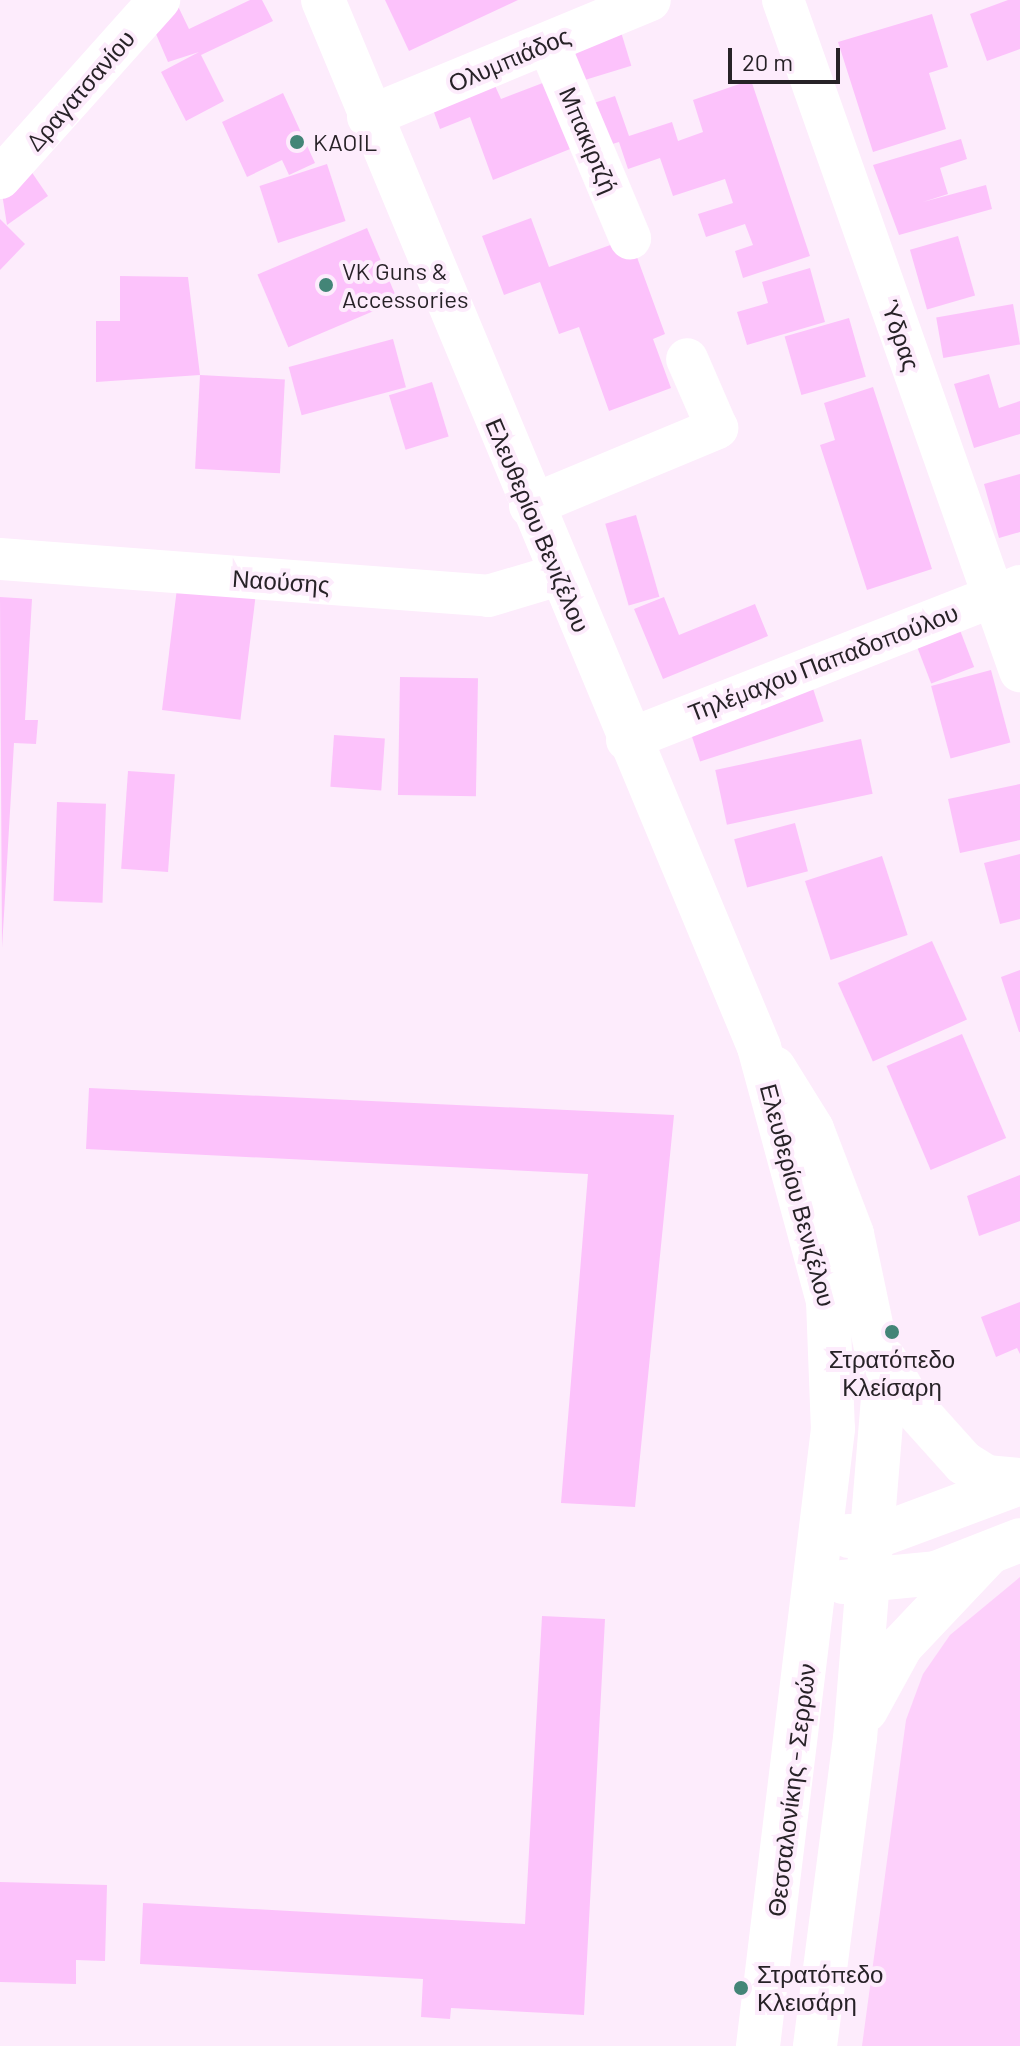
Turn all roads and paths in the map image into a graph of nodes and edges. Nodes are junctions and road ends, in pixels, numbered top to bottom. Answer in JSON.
{"nodes":[{"id":1,"x":159,"y":0,"type":"edge"},
{"id":2,"x":323,"y":0,"type":"edge"},
{"id":3,"x":650,"y":0,"type":"edge"},
{"id":4,"x":783,"y":0,"type":"edge"},
{"id":5,"x":548,"y":43,"type":"junction"},
{"id":6,"x":368,"y":117,"type":"junction"},
{"id":7,"x":0,"y":178,"type":"edge"},
{"id":8,"x":630,"y":238,"type":"dead end"},
{"id":9,"x":687,"y":359,"type":"dead end"},
{"id":10,"x":530,"y":506,"type":"junction"},
{"id":11,"x":0,"y":559,"type":"edge"},
{"id":12,"x":559,"y":575,"type":"junction"},
{"id":13,"x":1007,"y":591,"type":"edge"},
{"id":14,"x":1020,"y":671,"type":"edge"},
{"id":15,"x":627,"y":740,"type":"junction"},
{"id":16,"x":759,"y":1047,"type":"junction"},
{"id":17,"x":882,"y":1354,"type":"junction"},
{"id":18,"x":1020,"y":1482,"type":"edge"},
{"id":19,"x":822,"y":1534,"type":"junction"},
{"id":20,"x":875,"y":1537,"type":"junction"},
{"id":21,"x":1004,"y":1546,"type":"edge"},
{"id":22,"x":816,"y":1580,"type":"junction"},
{"id":23,"x":869,"y":1583,"type":"junction"},
{"id":24,"x":855,"y":1738,"type":"junction"},
{"id":25,"x":758,"y":2046,"type":"edge"},
{"id":26,"x":815,"y":2046,"type":"edge"}],
"edges":[{"from":1,"to":7,"type":"street","name":"Δραγατσανίου"},
{"from":2,"to":6,"type":"main road","name":"Ελευθερίου Βενιζέλου"},
{"from":3,"to":5,"type":"street","name":"Ολυμπιάδος"},
{"from":4,"to":13,"type":"street","name":"Ύδρας"},
{"from":5,"to":6,"type":"street","name":"Ολυμπιάδος"},
{"from":5,"to":8,"type":"street","name":"Μπακιρτζή"},
{"from":6,"to":10,"type":"main road","name":"Ελευθερίου Βενιζέλου"},
{"from":9,"to":10,"type":"street"},
{"from":10,"to":12,"type":"main road","name":"Ελευθερίου Βενιζέλου"},
{"from":11,"to":12,"type":"street","name":"Ναούσης"},
{"from":12,"to":15,"type":"main road","name":"Ελευθερίου Βενιζέλου"},
{"from":13,"to":14,"type":"street","name":"Ύδρας"},
{"from":13,"to":15,"type":"street","name":"Τηλέμαχου Παπαδοπούλου"},
{"from":15,"to":16,"type":"main road","name":"Ελευθερίου Βενιζέλου"},
{"from":16,"to":17,"type":"main road","name":"Ελευθερίου Βενιζέλου"},
{"from":16,"to":19,"type":"main road","name":"Ελευθερίου Βενιζέλου"},
{"from":17,"to":18,"type":"main road"},
{"from":17,"to":20,"type":"main road","name":"Ελευθερίου Βενιζέλου"},
{"from":18,"to":20,"type":"main road"},
{"from":19,"to":20,"type":"main road"},
{"from":19,"to":22,"type":"main road","name":"Θεσσαλονίκης - Σερρών"},
{"from":20,"to":23,"type":"main road"},
{"from":21,"to":23,"type":"main road"},
{"from":21,"to":24,"type":"main road"},
{"from":22,"to":23,"type":"main road"},
{"from":22,"to":25,"type":"main road","name":"Θεσσαλονίκης - Σερρών"},
{"from":23,"to":24,"type":"main road"},
{"from":24,"to":26,"type":"main road"}]}
